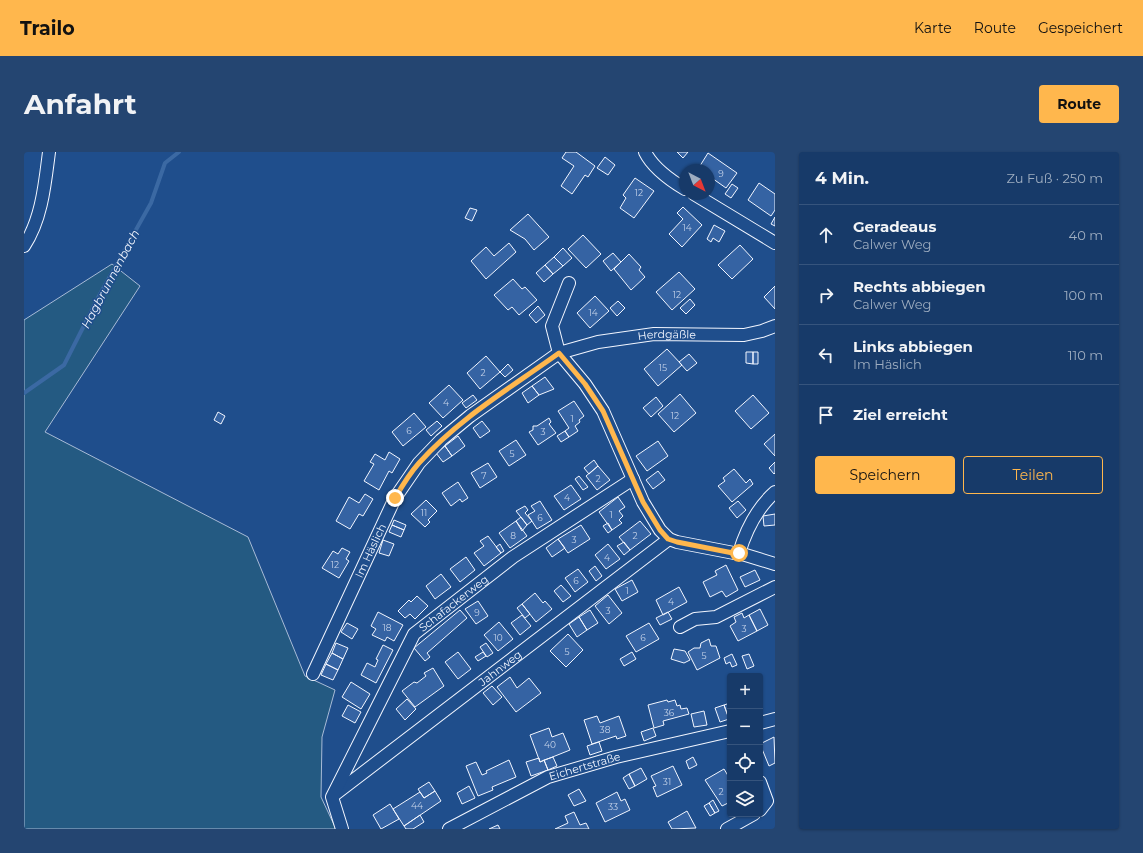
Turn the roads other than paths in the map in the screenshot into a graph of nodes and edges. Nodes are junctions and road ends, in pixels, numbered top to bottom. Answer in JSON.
{"nodes":[{"id":1,"x":49,"y":152,"type":"edge"},
{"id":2,"x":645,"y":152,"type":"edge"},
{"id":3,"x":679,"y":185,"type":"edge"},
{"id":4,"x":704,"y":200,"type":"edge"},
{"id":5,"x":775,"y":243,"type":"edge"},
{"id":6,"x":24,"y":246,"type":"edge"},
{"id":7,"x":569,"y":283,"type":"dead end"},
{"id":8,"x":775,"y":326,"type":"edge"},
{"id":9,"x":559,"y":353,"type":"junction"},
{"id":10,"x":632,"y":479,"type":"junction"},
{"id":11,"x":775,"y":492,"type":"edge"},
{"id":12,"x":668,"y":539,"type":"junction"},
{"id":13,"x":739,"y":553,"type":"junction"},
{"id":14,"x":775,"y":564,"type":"edge"},
{"id":15,"x":775,"y":587,"type":"edge"},
{"id":16,"x":680,"y":627,"type":"dead end"},
{"id":17,"x":313,"y":674,"type":"dead end"},
{"id":18,"x":775,"y":719,"type":"edge"},
{"id":19,"x":763,"y":722,"type":"edge"},
{"id":20,"x":727,"y":733,"type":"edge"},
{"id":21,"x":763,"y":790,"type":"edge"},
{"id":22,"x":332,"y":797,"type":"junction"},
{"id":23,"x":763,"y":806,"type":"edge"},
{"id":24,"x":749,"y":817,"type":"edge"},
{"id":25,"x":342,"y":829,"type":"edge"},
{"id":26,"x":449,"y":829,"type":"edge"},
{"id":27,"x":727,"y":829,"type":"edge"}],
"edges":[{"from":1,"to":6,"type":"street"},
{"from":2,"to":3,"type":"street"},
{"from":4,"to":5,"type":"street"},
{"from":7,"to":9,"type":"street"},
{"from":8,"to":9,"type":"street","name":"Herdgäßle"},
{"from":9,"to":10,"type":"street"},
{"from":9,"to":17,"type":"street","name":"Im Häslich"},
{"from":10,"to":12,"type":"street"},
{"from":10,"to":22,"type":"street","name":"Schafackerweg"},
{"from":11,"to":13,"type":"street"},
{"from":12,"to":13,"type":"street"},
{"from":12,"to":22,"type":"street","name":"Jahnweg"},
{"from":13,"to":14,"type":"street"},
{"from":15,"to":16,"type":"street"},
{"from":18,"to":19,"type":"street"},
{"from":20,"to":26,"type":"street","name":"Eichertstraße"},
{"from":21,"to":23,"type":"street"},
{"from":22,"to":25,"type":"street"},
{"from":24,"to":27,"type":"street"}]}
